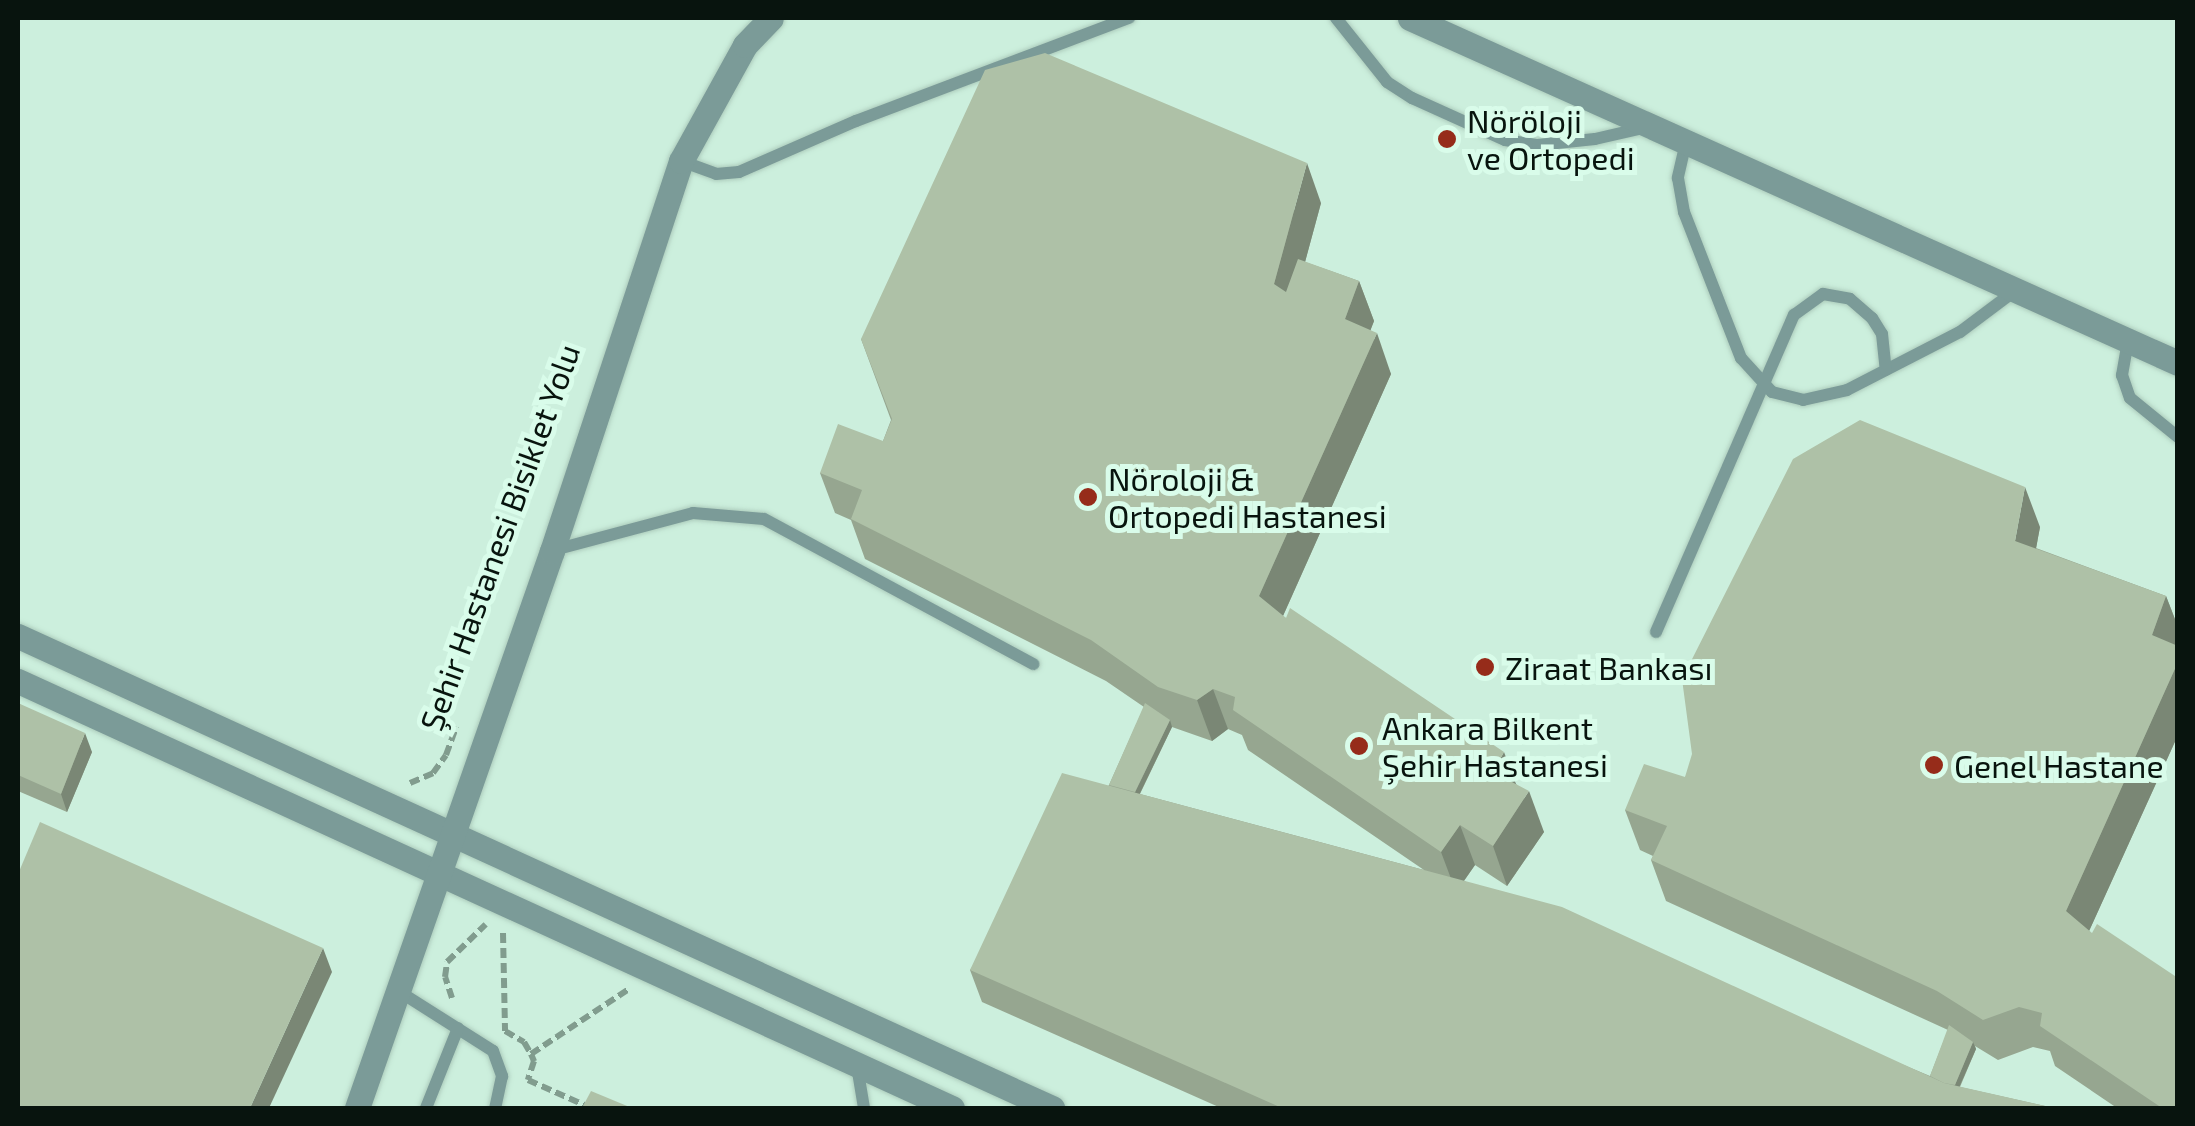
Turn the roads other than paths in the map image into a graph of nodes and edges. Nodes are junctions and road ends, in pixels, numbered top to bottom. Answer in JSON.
{"nodes":[{"id":1,"x":771,"y":18,"type":"edge"},
{"id":2,"x":1129,"y":18,"type":"edge"},
{"id":3,"x":1336,"y":18,"type":"edge"},
{"id":4,"x":1410,"y":18,"type":"edge"},
{"id":5,"x":1654,"y":126,"type":"junction"},
{"id":6,"x":1687,"y":140,"type":"junction"},
{"id":7,"x":681,"y":160,"type":"junction"},
{"id":8,"x":2016,"y":290,"type":"junction"},
{"id":9,"x":2128,"y":341,"type":"junction"},
{"id":10,"x":2178,"y":363,"type":"edge"},
{"id":11,"x":1886,"y":370,"type":"junction"},
{"id":12,"x":1763,"y":387,"type":"junction"},
{"id":13,"x":2178,"y":437,"type":"edge"},
{"id":14,"x":552,"y":551,"type":"junction"},
{"id":15,"x":1656,"y":632,"type":"dead end"},
{"id":16,"x":18,"y":636,"type":"edge"},
{"id":17,"x":1032,"y":664,"type":"dead end"},
{"id":18,"x":18,"y":682,"type":"edge"},
{"id":19,"x":453,"y":832,"type":"junction"},
{"id":20,"x":437,"y":872,"type":"junction"},
{"id":21,"x":400,"y":992,"type":"junction"},
{"id":22,"x":458,"y":1028,"type":"junction"},
{"id":23,"x":857,"y":1066,"type":"junction"},
{"id":24,"x":357,"y":1108,"type":"edge"},
{"id":25,"x":426,"y":1108,"type":"edge"},
{"id":26,"x":495,"y":1108,"type":"edge"},
{"id":27,"x":864,"y":1108,"type":"edge"},
{"id":28,"x":952,"y":1108,"type":"edge"},
{"id":29,"x":1052,"y":1108,"type":"edge"}],
"edges":[{"from":1,"to":7,"type":"street"},
{"from":2,"to":7,"type":"lane"},
{"from":3,"to":5,"type":"lane"},
{"from":4,"to":5,"type":"street"},
{"from":5,"to":6,"type":"street"},
{"from":6,"to":8,"type":"street"},
{"from":6,"to":12,"type":"lane"},
{"from":7,"to":14,"type":"street"},
{"from":8,"to":9,"type":"street"},
{"from":8,"to":11,"type":"lane"},
{"from":9,"to":10,"type":"street"},
{"from":9,"to":13,"type":"lane"},
{"from":11,"to":12,"type":"lane"},
{"from":11,"to":12,"type":"lane"},
{"from":12,"to":15,"type":"lane"},
{"from":14,"to":17,"type":"lane"},
{"from":14,"to":19,"type":"street"},
{"from":16,"to":19,"type":"street"},
{"from":18,"to":20,"type":"street"},
{"from":19,"to":20,"type":"street"},
{"from":19,"to":29,"type":"street"},
{"from":20,"to":21,"type":"street"},
{"from":20,"to":23,"type":"street"},
{"from":21,"to":22,"type":"lane"},
{"from":21,"to":24,"type":"street"},
{"from":22,"to":25,"type":"lane"},
{"from":22,"to":26,"type":"lane"},
{"from":23,"to":27,"type":"lane"},
{"from":23,"to":28,"type":"street"}]}
